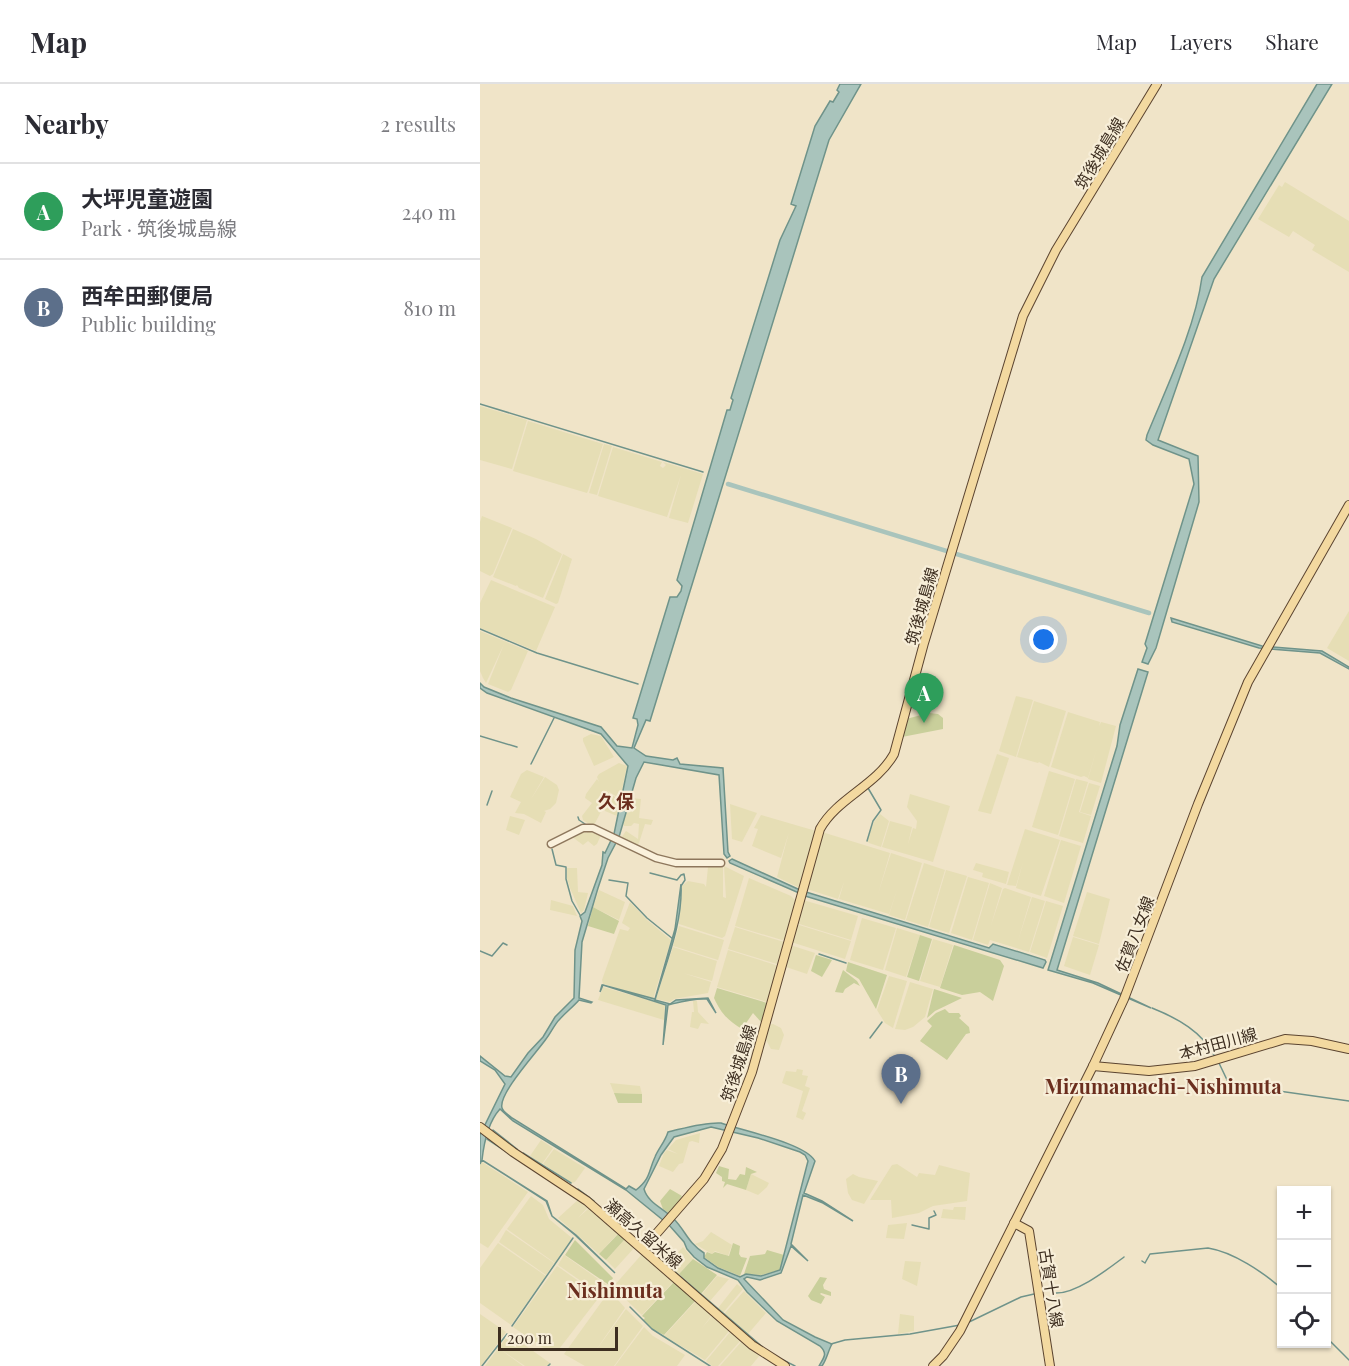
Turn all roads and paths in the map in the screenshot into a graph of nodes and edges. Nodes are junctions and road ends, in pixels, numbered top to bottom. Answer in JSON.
{"nodes":[{"id":1,"x":1156,"y":84,"type":"edge"},
{"id":2,"x":1349,"y":505,"type":"edge"},
{"id":3,"x":551,"y":844,"type":"dead end"},
{"id":4,"x":721,"y":863,"type":"dead end"},
{"id":5,"x":1349,"y":1049,"type":"edge"},
{"id":6,"x":1093,"y":1066,"type":"junction"},
{"id":7,"x":481,"y":1128,"type":"edge"},
{"id":8,"x":1014,"y":1223,"type":"junction"},
{"id":9,"x":643,"y":1249,"type":"junction"},
{"id":10,"x":785,"y":1366,"type":"edge"},
{"id":11,"x":933,"y":1366,"type":"edge"},
{"id":12,"x":1050,"y":1366,"type":"edge"}],
"edges":[{"from":1,"to":9,"type":"main road","name":"筑後城島線"},
{"from":2,"to":6,"type":"main road","name":"佐賀八女線"},
{"from":3,"to":4,"type":"street"},
{"from":5,"to":6,"type":"main road","name":"本村田川線"},
{"from":6,"to":8,"type":"main road","name":"佐賀八女線"},
{"from":7,"to":9,"type":"main road","name":"瀬高久留米線"},
{"from":8,"to":11,"type":"main road","name":"佐賀八女線"},
{"from":8,"to":12,"type":"main road","name":"古賀十八線"},
{"from":9,"to":10,"type":"main road","name":"瀬高久留米線"}]}
